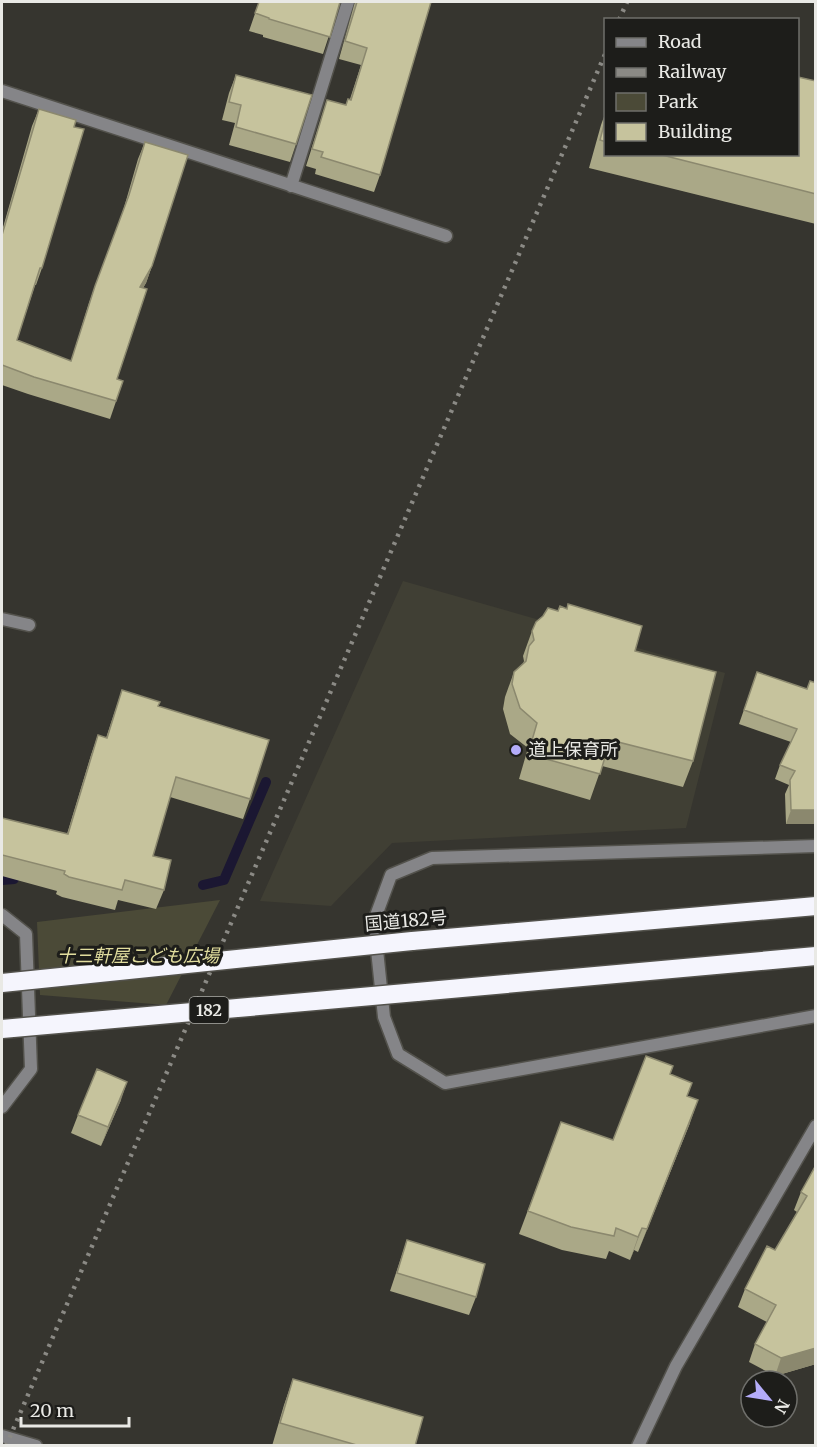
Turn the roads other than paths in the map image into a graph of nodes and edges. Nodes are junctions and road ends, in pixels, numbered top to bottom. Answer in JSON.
{"nodes":[{"id":1,"x":348,"y":2,"type":"edge"},
{"id":2,"x":2,"y":91,"type":"edge"},
{"id":3,"x":291,"y":186,"type":"junction"},
{"id":4,"x":446,"y":237,"type":"dead end"},
{"id":5,"x":2,"y":619,"type":"edge"},
{"id":6,"x":29,"y":625,"type":"dead end"},
{"id":7,"x":816,"y":846,"type":"edge"},
{"id":8,"x":816,"y":906,"type":"edge"},
{"id":9,"x":2,"y":915,"type":"edge"},
{"id":10,"x":816,"y":956,"type":"edge"},
{"id":11,"x":2,"y":983,"type":"edge"},
{"id":12,"x":816,"y":1016,"type":"edge"},
{"id":13,"x":2,"y":1029,"type":"edge"},
{"id":14,"x":2,"y":1107,"type":"edge"},
{"id":15,"x":816,"y":1126,"type":"edge"},
{"id":16,"x":2,"y":1436,"type":"edge"},
{"id":17,"x":36,"y":1446,"type":"edge"},
{"id":18,"x":638,"y":1446,"type":"edge"}],
"edges":[{"from":1,"to":3,"type":"street"},
{"from":2,"to":3,"type":"street"},
{"from":3,"to":4,"type":"street"},
{"from":5,"to":6,"type":"street"},
{"from":7,"to":12,"type":"street"},
{"from":8,"to":11,"type":"highway","name":"国道182号","bridge":true},
{"from":9,"to":14,"type":"street"},
{"from":10,"to":13,"type":"highway","number":"182","bridge":true},
{"from":15,"to":18,"type":"street"},
{"from":16,"to":17,"type":"street"}]}
